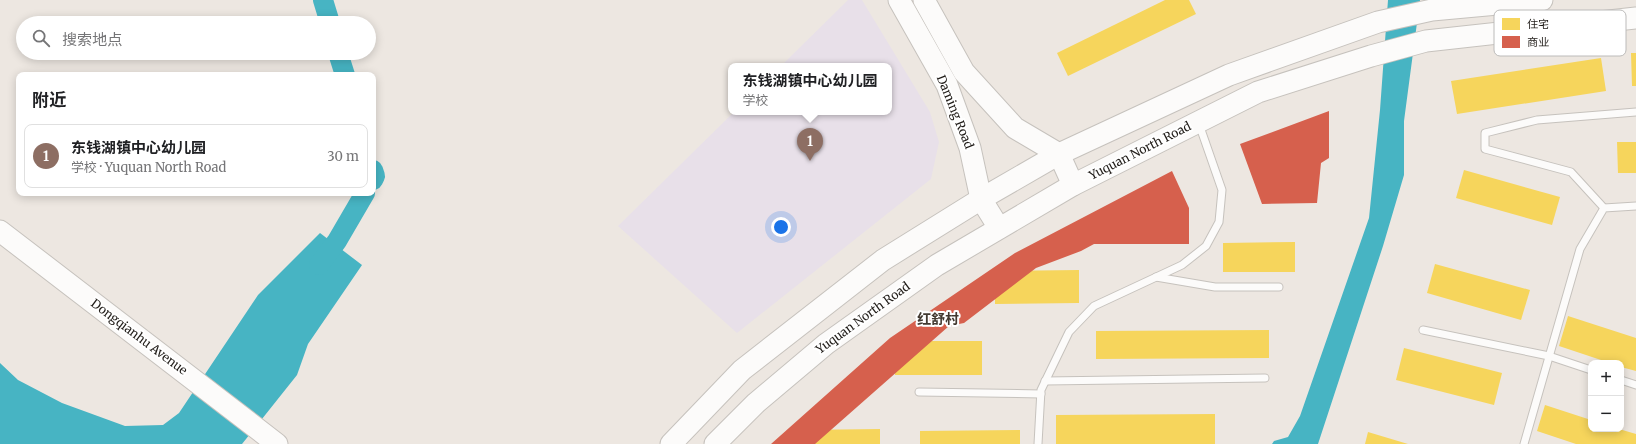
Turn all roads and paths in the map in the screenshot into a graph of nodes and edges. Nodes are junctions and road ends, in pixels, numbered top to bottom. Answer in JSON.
{"nodes":[{"id":1,"x":899,"y":0,"type":"edge"},
{"id":2,"x":924,"y":0,"type":"edge"},
{"id":3,"x":1542,"y":0,"type":"edge"},
{"id":4,"x":1636,"y":18,"type":"edge"},
{"id":5,"x":1626,"y":19,"type":"edge"},
{"id":6,"x":1494,"y":34,"type":"edge"},
{"id":7,"x":1636,"y":112,"type":"edge"},
{"id":8,"x":1198,"y":122,"type":"junction"},
{"id":9,"x":1059,"y":154,"type":"junction"},
{"id":10,"x":1073,"y":185,"type":"junction"},
{"id":11,"x":981,"y":199,"type":"junction"},
{"id":12,"x":1636,"y":206,"type":"edge"},
{"id":13,"x":1604,"y":208,"type":"junction"},
{"id":14,"x":999,"y":228,"type":"junction"},
{"id":15,"x":0,"y":231,"type":"edge"},
{"id":16,"x":1156,"y":277,"type":"junction"},
{"id":17,"x":1279,"y":286,"type":"dead end"},
{"id":18,"x":1423,"y":330,"type":"dead end"},
{"id":19,"x":1549,"y":356,"type":"junction"},
{"id":20,"x":1588,"y":369,"type":"edge"},
{"id":21,"x":1265,"y":378,"type":"dead end"},
{"id":22,"x":1045,"y":380,"type":"junction"},
{"id":23,"x":1624,"y":381,"type":"edge"},
{"id":24,"x":1636,"y":385,"type":"edge"},
{"id":25,"x":919,"y":392,"type":"dead end"},
{"id":26,"x":1041,"y":394,"type":"junction"},
{"id":27,"x":274,"y":442,"type":"edge"},
{"id":28,"x":671,"y":444,"type":"edge"},
{"id":29,"x":715,"y":444,"type":"edge"},
{"id":30,"x":1038,"y":444,"type":"edge"},
{"id":31,"x":1524,"y":444,"type":"edge"}],
"edges":[{"from":1,"to":11,"type":"street","name":"Daming Road"},
{"from":2,"to":9,"type":"street","name":"Daming Road"},
{"from":3,"to":9,"type":"street"},
{"from":4,"to":5,"type":"street","name":"Yuquan North Road"},
{"from":6,"to":8,"type":"street","name":"Yuquan North Road"},
{"from":7,"to":13,"type":"lane"},
{"from":8,"to":10,"type":"street","name":"Yuquan North Road"},
{"from":8,"to":16,"type":"lane"},
{"from":9,"to":10,"type":"street"},
{"from":9,"to":11,"type":"street"},
{"from":10,"to":14,"type":"street","name":"Yuquan North Road"},
{"from":11,"to":14,"type":"street","name":"Daming Road"},
{"from":11,"to":28,"type":"street"},
{"from":12,"to":13,"type":"lane"},
{"from":13,"to":19,"type":"lane"},
{"from":14,"to":29,"type":"street","name":"Yuquan North Road"},
{"from":15,"to":27,"type":"street","name":"Dongqianhu Avenue"},
{"from":16,"to":17,"type":"lane"},
{"from":16,"to":22,"type":"lane"},
{"from":18,"to":19,"type":"lane"},
{"from":19,"to":20,"type":"lane"},
{"from":19,"to":31,"type":"lane"},
{"from":21,"to":22,"type":"lane"},
{"from":22,"to":26,"type":"lane"},
{"from":23,"to":24,"type":"lane"},
{"from":25,"to":26,"type":"lane"},
{"from":26,"to":30,"type":"lane"}]}
